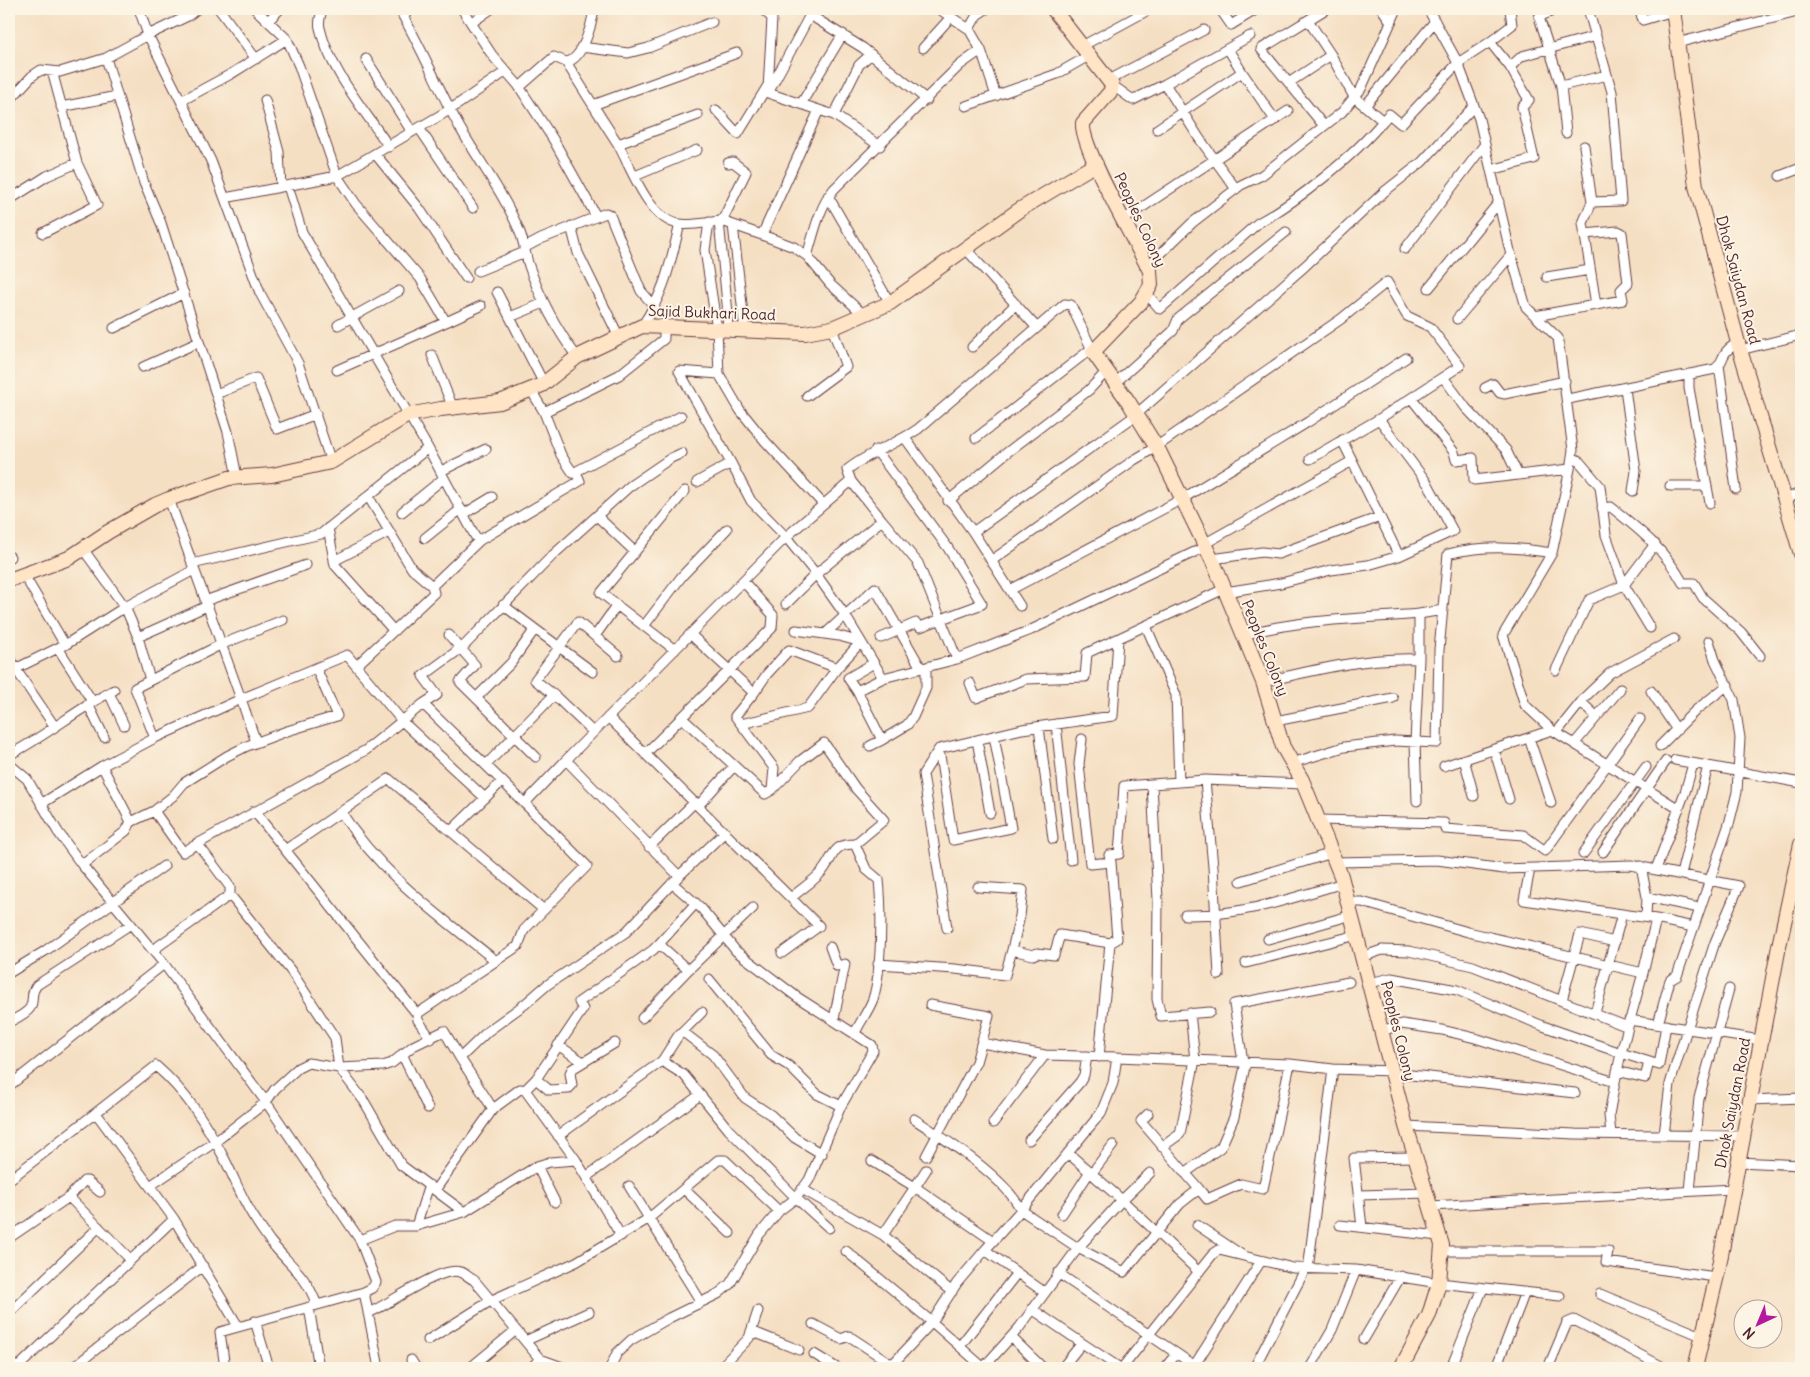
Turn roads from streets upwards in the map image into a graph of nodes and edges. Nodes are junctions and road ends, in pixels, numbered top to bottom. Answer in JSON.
{"nodes":[{"id":1,"x":138,"y":9,"type":"edge"},
{"id":2,"x":197,"y":9,"type":"edge"},
{"id":3,"x":219,"y":9,"type":"edge"},
{"id":4,"x":255,"y":9,"type":"edge"},
{"id":5,"x":280,"y":9,"type":"edge"},
{"id":6,"x":322,"y":9,"type":"edge"},
{"id":7,"x":411,"y":9,"type":"edge"},
{"id":8,"x":462,"y":9,"type":"edge"},
{"id":9,"x":491,"y":9,"type":"edge"},
{"id":10,"x":594,"y":9,"type":"edge"},
{"id":11,"x":762,"y":9,"type":"edge"},
{"id":12,"x":938,"y":9,"type":"edge"},
{"id":13,"x":986,"y":9,"type":"edge"},
{"id":14,"x":1053,"y":9,"type":"edge"},
{"id":15,"x":1150,"y":9,"type":"edge"},
{"id":16,"x":1220,"y":9,"type":"edge"},
{"id":17,"x":1257,"y":9,"type":"edge"},
{"id":18,"x":1326,"y":9,"type":"edge"},
{"id":19,"x":1382,"y":9,"type":"edge"},
{"id":20,"x":1397,"y":9,"type":"edge"},
{"id":21,"x":1428,"y":9,"type":"edge"},
{"id":22,"x":1510,"y":9,"type":"edge"},
{"id":23,"x":1557,"y":9,"type":"edge"},
{"id":24,"x":1588,"y":9,"type":"edge"},
{"id":25,"x":1640,"y":9,"type":"edge"},
{"id":26,"x":1673,"y":10,"type":"edge"},
{"id":27,"x":1801,"y":11,"type":"edge"},
{"id":28,"x":951,"y":17,"type":"junction"},
{"id":29,"x":1308,"y":20,"type":"junction"},
{"id":30,"x":268,"y":21,"type":"junction"},
{"id":31,"x":1435,"y":21,"type":"junction"},
{"id":32,"x":712,"y":22,"type":"dead end"},
{"id":33,"x":1391,"y":22,"type":"junction"},
{"id":34,"x":471,"y":23,"type":"junction"},
{"id":35,"x":969,"y":29,"type":"junction"},
{"id":36,"x":1204,"y":30,"type":"dead end"},
{"id":37,"x":843,"y":34,"type":"junction"},
{"id":38,"x":148,"y":35,"type":"junction"},
{"id":39,"x":1250,"y":36,"type":"dead end"},
{"id":40,"x":1596,"y":36,"type":"junction"},
{"id":41,"x":287,"y":39,"type":"junction"},
{"id":42,"x":1490,"y":42,"type":"junction"},
{"id":43,"x":1677,"y":43,"type":"junction"},
{"id":44,"x":581,"y":47,"type":"junction"},
{"id":45,"x":923,"y":48,"type":"dead end"},
{"id":46,"x":1548,"y":48,"type":"junction"},
{"id":47,"x":1228,"y":49,"type":"junction"},
{"id":48,"x":981,"y":50,"type":"junction"},
{"id":49,"x":1086,"y":50,"type":"junction"},
{"id":50,"x":737,"y":52,"type":"dead end"},
{"id":51,"x":870,"y":54,"type":"junction"},
{"id":52,"x":1331,"y":56,"type":"junction"},
{"id":53,"x":106,"y":58,"type":"junction"},
{"id":54,"x":256,"y":59,"type":"junction"},
{"id":55,"x":366,"y":59,"type":"dead end"},
{"id":56,"x":566,"y":62,"type":"junction"},
{"id":57,"x":1458,"y":63,"type":"junction"},
{"id":58,"x":1510,"y":67,"type":"junction"},
{"id":59,"x":52,"y":72,"type":"junction"},
{"id":60,"x":506,"y":72,"type":"junction"},
{"id":61,"x":1242,"y":72,"type":"junction"},
{"id":62,"x":1607,"y":75,"type":"junction"},
{"id":63,"x":1290,"y":82,"type":"junction"},
{"id":64,"x":1111,"y":83,"type":"junction"},
{"id":65,"x":1165,"y":84,"type":"junction"},
{"id":66,"x":518,"y":85,"type":"junction"},
{"id":67,"x":1561,"y":86,"type":"junction"},
{"id":68,"x":768,"y":89,"type":"junction"},
{"id":69,"x":117,"y":96,"type":"junction"},
{"id":70,"x":996,"y":96,"type":"junction"},
{"id":71,"x":1354,"y":97,"type":"junction"},
{"id":72,"x":265,"y":100,"type":"dead end"},
{"id":73,"x":927,"y":100,"type":"junction"},
{"id":74,"x":9,"y":101,"type":"edge"},
{"id":75,"x":181,"y":101,"type":"junction"},
{"id":76,"x":801,"y":104,"type":"junction"},
{"id":77,"x":593,"y":105,"type":"junction"},
{"id":78,"x":966,"y":106,"type":"dead end"},
{"id":79,"x":1365,"y":106,"type":"junction"},
{"id":80,"x":1474,"y":106,"type":"junction"},
{"id":81,"x":61,"y":107,"type":"junction"},
{"id":82,"x":451,"y":109,"type":"junction"},
{"id":83,"x":716,"y":110,"type":"dead end"},
{"id":84,"x":819,"y":110,"type":"junction"},
{"id":85,"x":1182,"y":111,"type":"junction"},
{"id":86,"x":1288,"y":111,"type":"dead end"},
{"id":87,"x":698,"y":115,"type":"dead end"},
{"id":88,"x":834,"y":115,"type":"junction"},
{"id":89,"x":1275,"y":120,"type":"junction"},
{"id":90,"x":1383,"y":121,"type":"junction"},
{"id":91,"x":1324,"y":126,"type":"junction"},
{"id":92,"x":1157,"y":129,"type":"dead end"},
{"id":93,"x":416,"y":130,"type":"junction"},
{"id":94,"x":1566,"y":133,"type":"dead end"},
{"id":95,"x":618,"y":144,"type":"junction"},
{"id":96,"x":1485,"y":144,"type":"junction"},
{"id":97,"x":389,"y":146,"type":"junction"},
{"id":98,"x":880,"y":146,"type":"junction"},
{"id":99,"x":1584,"y":146,"type":"dead end"},
{"id":100,"x":697,"y":150,"type":"dead end"},
{"id":101,"x":376,"y":155,"type":"junction"},
{"id":102,"x":1214,"y":160,"type":"junction"},
{"id":103,"x":77,"y":163,"type":"junction"},
{"id":104,"x":728,"y":163,"type":"dead end"},
{"id":105,"x":1096,"y":164,"type":"junction"},
{"id":106,"x":1801,"y":168,"type":"edge"},
{"id":107,"x":1492,"y":170,"type":"junction"},
{"id":108,"x":337,"y":176,"type":"junction"},
{"id":109,"x":635,"y":176,"type":"junction"},
{"id":110,"x":1780,"y":176,"type":"dead end"},
{"id":111,"x":284,"y":186,"type":"junction"},
{"id":112,"x":1236,"y":189,"type":"junction"},
{"id":113,"x":828,"y":196,"type":"junction"},
{"id":114,"x":225,"y":198,"type":"junction"},
{"id":115,"x":9,"y":200,"type":"edge"},
{"id":116,"x":1499,"y":202,"type":"junction"},
{"id":117,"x":1592,"y":202,"type":"junction"},
{"id":118,"x":473,"y":208,"type":"dead end"},
{"id":119,"x":596,"y":216,"type":"junction"},
{"id":120,"x":1123,"y":220,"type":"junction"},
{"id":121,"x":720,"y":221,"type":"junction"},
{"id":122,"x":709,"y":222,"type":"junction"},
{"id":123,"x":680,"y":224,"type":"junction"},
{"id":124,"x":733,"y":225,"type":"junction"},
{"id":125,"x":570,"y":226,"type":"junction"},
{"id":126,"x":1286,"y":232,"type":"dead end"},
{"id":127,"x":43,"y":233,"type":"dead end"},
{"id":128,"x":1584,"y":234,"type":"junction"},
{"id":129,"x":762,"y":235,"type":"junction"},
{"id":130,"x":965,"y":248,"type":"junction"},
{"id":131,"x":525,"y":250,"type":"junction"},
{"id":132,"x":1405,"y":250,"type":"dead end"},
{"id":133,"x":1511,"y":255,"type":"junction"},
{"id":134,"x":807,"y":256,"type":"junction"},
{"id":135,"x":1148,"y":266,"type":"junction"},
{"id":136,"x":1590,"y":270,"type":"junction"},
{"id":137,"x":478,"y":271,"type":"dead end"},
{"id":138,"x":1547,"y":277,"type":"dead end"},
{"id":139,"x":466,"y":278,"type":"dead end"},
{"id":140,"x":1429,"y":288,"type":"dead end"},
{"id":141,"x":399,"y":292,"type":"dead end"},
{"id":142,"x":497,"y":292,"type":"dead end"},
{"id":143,"x":184,"y":293,"type":"junction"},
{"id":144,"x":1146,"y":293,"type":"junction"},
{"id":145,"x":544,"y":303,"type":"junction"},
{"id":146,"x":890,"y":303,"type":"junction"},
{"id":147,"x":1016,"y":304,"type":"junction"},
{"id":148,"x":1596,"y":305,"type":"junction"},
{"id":149,"x":481,"y":306,"type":"dead end"},
{"id":150,"x":655,"y":307,"type":"junction"},
{"id":151,"x":863,"y":314,"type":"junction"},
{"id":152,"x":1535,"y":316,"type":"junction"},
{"id":153,"x":354,"y":318,"type":"junction"},
{"id":154,"x":510,"y":318,"type":"junction"},
{"id":155,"x":1457,"y":320,"type":"dead end"},
{"id":156,"x":446,"y":322,"type":"junction"},
{"id":157,"x":338,"y":326,"type":"dead end"},
{"id":158,"x":642,"y":326,"type":"junction"},
{"id":159,"x":664,"y":327,"type":"junction"},
{"id":160,"x":114,"y":328,"type":"dead end"},
{"id":161,"x":832,"y":328,"type":"junction"},
{"id":162,"x":1037,"y":328,"type":"junction"},
{"id":163,"x":722,"y":330,"type":"junction"},
{"id":164,"x":745,"y":331,"type":"junction"},
{"id":165,"x":1801,"y":335,"type":"edge"},
{"id":166,"x":619,"y":337,"type":"junction"},
{"id":167,"x":199,"y":342,"type":"junction"},
{"id":168,"x":1739,"y":346,"type":"junction"},
{"id":169,"x":972,"y":347,"type":"dead end"},
{"id":170,"x":1092,"y":351,"type":"junction"},
{"id":171,"x":373,"y":352,"type":"junction"},
{"id":172,"x":432,"y":355,"type":"dead end"},
{"id":173,"x":576,"y":357,"type":"junction"},
{"id":174,"x":1406,"y":358,"type":"dead end"},
{"id":175,"x":1719,"y":365,"type":"junction"},
{"id":176,"x":143,"y":367,"type":"dead end"},
{"id":177,"x":337,"y":370,"type":"dead end"},
{"id":178,"x":719,"y":374,"type":"junction"},
{"id":179,"x":1689,"y":374,"type":"junction"},
{"id":180,"x":1443,"y":377,"type":"junction"},
{"id":181,"x":1111,"y":378,"type":"junction"},
{"id":182,"x":1565,"y":381,"type":"junction"},
{"id":183,"x":544,"y":384,"type":"junction"},
{"id":184,"x":1485,"y":388,"type":"dead end"},
{"id":185,"x":1626,"y":388,"type":"junction"},
{"id":186,"x":531,"y":390,"type":"junction"},
{"id":187,"x":216,"y":394,"type":"junction"},
{"id":188,"x":807,"y":396,"type":"dead end"},
{"id":189,"x":1411,"y":398,"type":"junction"},
{"id":190,"x":1568,"y":399,"type":"junction"},
{"id":191,"x":454,"y":408,"type":"junction"},
{"id":192,"x":544,"y":412,"type":"junction"},
{"id":193,"x":316,"y":414,"type":"junction"},
{"id":194,"x":1136,"y":414,"type":"junction"},
{"id":195,"x":408,"y":415,"type":"junction"},
{"id":196,"x":681,"y":416,"type":"dead end"},
{"id":197,"x":1379,"y":419,"type":"junction"},
{"id":198,"x":905,"y":438,"type":"junction"},
{"id":199,"x":976,"y":438,"type":"dead end"},
{"id":200,"x":1342,"y":440,"type":"junction"},
{"id":201,"x":1156,"y":447,"type":"junction"},
{"id":202,"x":428,"y":448,"type":"junction"},
{"id":203,"x":486,"y":449,"type":"dead end"},
{"id":204,"x":876,"y":450,"type":"junction"},
{"id":205,"x":682,"y":453,"type":"dead end"},
{"id":206,"x":1572,"y":458,"type":"junction"},
{"id":207,"x":1310,"y":459,"type":"dead end"},
{"id":208,"x":1352,"y":461,"type":"junction"},
{"id":209,"x":331,"y":462,"type":"junction"},
{"id":210,"x":731,"y":463,"type":"junction"},
{"id":211,"x":1570,"y":469,"type":"junction"},
{"id":212,"x":576,"y":472,"type":"junction"},
{"id":213,"x":442,"y":474,"type":"junction"},
{"id":214,"x":1518,"y":475,"type":"junction"},
{"id":215,"x":236,"y":478,"type":"junction"},
{"id":216,"x":851,"y":481,"type":"junction"},
{"id":217,"x":697,"y":482,"type":"dead end"},
{"id":218,"x":1670,"y":486,"type":"dead end"},
{"id":219,"x":1707,"y":486,"type":"junction"},
{"id":220,"x":1736,"y":489,"type":"dead end"},
{"id":221,"x":685,"y":491,"type":"dead end"},
{"id":222,"x":1633,"y":491,"type":"dead end"},
{"id":223,"x":1801,"y":492,"type":"edge"},
{"id":224,"x":368,"y":496,"type":"junction"},
{"id":225,"x":492,"y":496,"type":"dead end"},
{"id":226,"x":1182,"y":499,"type":"junction"},
{"id":227,"x":170,"y":500,"type":"junction"},
{"id":228,"x":948,"y":500,"type":"junction"},
{"id":229,"x":1787,"y":500,"type":"junction"},
{"id":230,"x":1710,"y":503,"type":"dead end"},
{"id":231,"x":823,"y":504,"type":"junction"},
{"id":232,"x":1602,"y":508,"type":"junction"},
{"id":233,"x":462,"y":511,"type":"junction"},
{"id":234,"x":402,"y":512,"type":"dead end"},
{"id":235,"x":597,"y":516,"type":"junction"},
{"id":236,"x":1380,"y":517,"type":"junction"},
{"id":237,"x":882,"y":520,"type":"junction"},
{"id":238,"x":328,"y":528,"type":"junction"},
{"id":239,"x":727,"y":529,"type":"dead end"},
{"id":240,"x":389,"y":532,"type":"junction"},
{"id":241,"x":973,"y":532,"type":"junction"},
{"id":242,"x":786,"y":537,"type":"junction"},
{"id":243,"x":425,"y":538,"type":"dead end"},
{"id":244,"x":480,"y":540,"type":"junction"},
{"id":245,"x":1655,"y":544,"type":"junction"},
{"id":246,"x":1204,"y":545,"type":"junction"},
{"id":247,"x":83,"y":549,"type":"junction"},
{"id":248,"x":634,"y":551,"type":"junction"},
{"id":249,"x":1552,"y":553,"type":"junction"},
{"id":250,"x":1801,"y":554,"type":"edge"},
{"id":251,"x":1399,"y":556,"type":"junction"},
{"id":252,"x":1212,"y":560,"type":"junction"},
{"id":253,"x":334,"y":561,"type":"junction"},
{"id":254,"x":991,"y":561,"type":"junction"},
{"id":255,"x":306,"y":565,"type":"dead end"},
{"id":256,"x":193,"y":567,"type":"junction"},
{"id":257,"x":816,"y":574,"type":"junction"},
{"id":258,"x":24,"y":575,"type":"junction"},
{"id":259,"x":9,"y":580,"type":"edge"},
{"id":260,"x":743,"y":581,"type":"junction"},
{"id":261,"x":1624,"y":585,"type":"junction"},
{"id":262,"x":432,"y":586,"type":"junction"},
{"id":263,"x":1010,"y":590,"type":"junction"},
{"id":264,"x":1224,"y":590,"type":"junction"},
{"id":265,"x":206,"y":604,"type":"junction"},
{"id":266,"x":786,"y":604,"type":"dead end"},
{"id":267,"x":503,"y":605,"type":"junction"},
{"id":268,"x":618,"y":605,"type":"junction"},
{"id":269,"x":1020,"y":606,"type":"dead end"},
{"id":270,"x":125,"y":607,"type":"junction"},
{"id":271,"x":1443,"y":610,"type":"junction"},
{"id":272,"x":1419,"y":614,"type":"junction"},
{"id":273,"x":845,"y":615,"type":"junction"},
{"id":274,"x":942,"y":619,"type":"junction"},
{"id":275,"x":283,"y":620,"type":"dead end"},
{"id":276,"x":644,"y":626,"type":"junction"},
{"id":277,"x":1146,"y":626,"type":"junction"},
{"id":278,"x":1650,"y":628,"type":"dead end"},
{"id":279,"x":535,"y":629,"type":"junction"},
{"id":280,"x":796,"y":630,"type":"dead end"},
{"id":281,"x":898,"y":630,"type":"junction"},
{"id":282,"x":394,"y":631,"type":"junction"},
{"id":283,"x":690,"y":634,"type":"junction"},
{"id":284,"x":825,"y":634,"type":"junction"},
{"id":285,"x":449,"y":635,"type":"dead end"},
{"id":286,"x":1243,"y":635,"type":"junction"},
{"id":287,"x":138,"y":636,"type":"junction"},
{"id":288,"x":595,"y":636,"type":"junction"},
{"id":289,"x":881,"y":638,"type":"dead end"},
{"id":290,"x":1118,"y":639,"type":"junction"},
{"id":291,"x":1674,"y":639,"type":"dead end"},
{"id":292,"x":1709,"y":641,"type":"dead end"},
{"id":293,"x":861,"y":642,"type":"junction"},
{"id":294,"x":220,"y":645,"type":"junction"},
{"id":295,"x":62,"y":647,"type":"junction"},
{"id":296,"x":559,"y":647,"type":"junction"},
{"id":297,"x":460,"y":648,"type":"junction"},
{"id":298,"x":675,"y":650,"type":"junction"},
{"id":299,"x":9,"y":655,"type":"edge"},
{"id":300,"x":618,"y":656,"type":"dead end"},
{"id":301,"x":1760,"y":656,"type":"dead end"},
{"id":302,"x":957,"y":659,"type":"junction"},
{"id":303,"x":1419,"y":659,"type":"junction"},
{"id":304,"x":874,"y":663,"type":"junction"},
{"id":305,"x":356,"y":666,"type":"junction"},
{"id":306,"x":316,"y":668,"type":"junction"},
{"id":307,"x":837,"y":668,"type":"junction"},
{"id":308,"x":924,"y":668,"type":"junction"},
{"id":309,"x":12,"y":670,"type":"edge"},
{"id":310,"x":729,"y":670,"type":"junction"},
{"id":311,"x":1556,"y":670,"type":"dead end"},
{"id":312,"x":593,"y":672,"type":"dead end"},
{"id":313,"x":884,"y":678,"type":"junction"},
{"id":314,"x":150,"y":680,"type":"junction"},
{"id":315,"x":1263,"y":682,"type":"junction"},
{"id":316,"x":970,"y":684,"type":"dead end"},
{"id":317,"x":1728,"y":685,"type":"junction"},
{"id":318,"x":1620,"y":689,"type":"dead end"},
{"id":319,"x":857,"y":690,"type":"junction"},
{"id":320,"x":1651,"y":690,"type":"dead end"},
{"id":321,"x":754,"y":693,"type":"junction"},
{"id":322,"x":554,"y":695,"type":"junction"},
{"id":323,"x":476,"y":698,"type":"junction"},
{"id":324,"x":1393,"y":698,"type":"dead end"},
{"id":325,"x":241,"y":699,"type":"junction"},
{"id":326,"x":1580,"y":702,"type":"junction"},
{"id":327,"x":90,"y":703,"type":"junction"},
{"id":328,"x":423,"y":704,"type":"junction"},
{"id":329,"x":1596,"y":716,"type":"junction"},
{"id":330,"x":608,"y":718,"type":"junction"},
{"id":331,"x":681,"y":718,"type":"junction"},
{"id":332,"x":1640,"y":719,"type":"dead end"},
{"id":333,"x":1275,"y":721,"type":"junction"},
{"id":334,"x":402,"y":722,"type":"junction"},
{"id":335,"x":741,"y":724,"type":"junction"},
{"id":336,"x":1056,"y":724,"type":"junction"},
{"id":337,"x":124,"y":726,"type":"dead end"},
{"id":338,"x":1039,"y":726,"type":"junction"},
{"id":339,"x":55,"y":727,"type":"junction"},
{"id":340,"x":1677,"y":730,"type":"junction"},
{"id":341,"x":1555,"y":731,"type":"junction"},
{"id":342,"x":593,"y":732,"type":"junction"},
{"id":343,"x":514,"y":736,"type":"junction"},
{"id":344,"x":994,"y":736,"type":"junction"},
{"id":345,"x":104,"y":737,"type":"dead end"},
{"id":346,"x":155,"y":738,"type":"junction"},
{"id":347,"x":1529,"y":738,"type":"junction"},
{"id":348,"x":1082,"y":739,"type":"dead end"},
{"id":349,"x":882,"y":740,"type":"junction"},
{"id":350,"x":976,"y":740,"type":"junction"},
{"id":351,"x":256,"y":742,"type":"junction"},
{"id":352,"x":1415,"y":742,"type":"junction"},
{"id":353,"x":1575,"y":743,"type":"junction"},
{"id":354,"x":870,"y":746,"type":"dead end"},
{"id":355,"x":1660,"y":746,"type":"dead end"},
{"id":356,"x":938,"y":749,"type":"junction"},
{"id":357,"x":1494,"y":749,"type":"junction"},
{"id":358,"x":645,"y":754,"type":"junction"},
{"id":359,"x":9,"y":755,"type":"edge"},
{"id":360,"x":536,"y":757,"type":"dead end"},
{"id":361,"x":1464,"y":759,"type":"junction"},
{"id":362,"x":566,"y":760,"type":"junction"},
{"id":363,"x":1292,"y":762,"type":"junction"},
{"id":364,"x":1607,"y":763,"type":"junction"},
{"id":365,"x":9,"y":764,"type":"edge"},
{"id":366,"x":1693,"y":764,"type":"junction"},
{"id":367,"x":486,"y":765,"type":"junction"},
{"id":368,"x":102,"y":766,"type":"junction"},
{"id":369,"x":734,"y":766,"type":"junction"},
{"id":370,"x":1444,"y":766,"type":"dead end"},
{"id":371,"x":1646,"y":766,"type":"dead end"},
{"id":372,"x":1708,"y":766,"type":"junction"},
{"id":373,"x":1737,"y":771,"type":"junction"},
{"id":374,"x":1204,"y":780,"type":"junction"},
{"id":375,"x":502,"y":781,"type":"junction"},
{"id":376,"x":1179,"y":782,"type":"junction"},
{"id":377,"x":1636,"y":782,"type":"junction"},
{"id":378,"x":1801,"y":783,"type":"edge"},
{"id":379,"x":1152,"y":784,"type":"junction"},
{"id":380,"x":1304,"y":784,"type":"junction"},
{"id":381,"x":1648,"y":789,"type":"junction"},
{"id":382,"x":772,"y":790,"type":"junction"},
{"id":383,"x":1474,"y":796,"type":"dead end"},
{"id":384,"x":485,"y":798,"type":"junction"},
{"id":385,"x":1509,"y":799,"type":"dead end"},
{"id":386,"x":1417,"y":801,"type":"dead end"},
{"id":387,"x":525,"y":803,"type":"junction"},
{"id":388,"x":1551,"y":803,"type":"dead end"},
{"id":389,"x":41,"y":804,"type":"junction"},
{"id":390,"x":696,"y":804,"type":"junction"},
{"id":391,"x":1679,"y":809,"type":"junction"},
{"id":392,"x":154,"y":811,"type":"junction"},
{"id":393,"x":254,"y":811,"type":"junction"},
{"id":394,"x":341,"y":812,"type":"junction"},
{"id":395,"x":990,"y":814,"type":"dead end"},
{"id":396,"x":1318,"y":820,"type":"junction"},
{"id":397,"x":131,"y":822,"type":"junction"},
{"id":398,"x":451,"y":831,"type":"junction"},
{"id":399,"x":725,"y":832,"type":"junction"},
{"id":400,"x":1053,"y":839,"type":"dead end"},
{"id":401,"x":197,"y":843,"type":"junction"},
{"id":402,"x":855,"y":844,"type":"junction"},
{"id":403,"x":1801,"y":844,"type":"edge"},
{"id":404,"x":649,"y":846,"type":"junction"},
{"id":405,"x":285,"y":850,"type":"junction"},
{"id":406,"x":1603,"y":852,"type":"dead end"},
{"id":407,"x":1583,"y":854,"type":"dead end"},
{"id":408,"x":1334,"y":857,"type":"junction"},
{"id":409,"x":1071,"y":860,"type":"dead end"},
{"id":410,"x":1111,"y":862,"type":"junction"},
{"id":411,"x":82,"y":865,"type":"junction"},
{"id":412,"x":164,"y":866,"type":"dead end"},
{"id":413,"x":1641,"y":866,"type":"junction"},
{"id":414,"x":1530,"y":868,"type":"junction"},
{"id":415,"x":1656,"y":869,"type":"junction"},
{"id":416,"x":1681,"y":874,"type":"junction"},
{"id":417,"x":679,"y":876,"type":"junction"},
{"id":418,"x":1241,"y":881,"type":"dead end"},
{"id":419,"x":1708,"y":881,"type":"junction"},
{"id":420,"x":672,"y":883,"type":"junction"},
{"id":421,"x":1343,"y":883,"type":"junction"},
{"id":422,"x":978,"y":888,"type":"dead end"},
{"id":423,"x":230,"y":895,"type":"junction"},
{"id":424,"x":791,"y":898,"type":"junction"},
{"id":425,"x":1647,"y":898,"type":"junction"},
{"id":426,"x":114,"y":902,"type":"junction"},
{"id":427,"x":696,"y":903,"type":"junction"},
{"id":428,"x":753,"y":908,"type":"dead end"},
{"id":429,"x":1350,"y":908,"type":"junction"},
{"id":430,"x":1700,"y":908,"type":"junction"},
{"id":431,"x":544,"y":910,"type":"junction"},
{"id":432,"x":1622,"y":914,"type":"junction"},
{"id":433,"x":1185,"y":915,"type":"dead end"},
{"id":434,"x":1216,"y":915,"type":"junction"},
{"id":435,"x":1646,"y":917,"type":"junction"},
{"id":436,"x":1656,"y":919,"type":"junction"},
{"id":437,"x":131,"y":924,"type":"junction"},
{"id":438,"x":1693,"y":927,"type":"junction"},
{"id":439,"x":947,"y":928,"type":"dead end"},
{"id":440,"x":1357,"y":935,"type":"junction"},
{"id":441,"x":724,"y":936,"type":"junction"},
{"id":442,"x":1268,"y":939,"type":"dead end"},
{"id":443,"x":1615,"y":942,"type":"junction"},
{"id":444,"x":1110,"y":943,"type":"junction"},
{"id":445,"x":659,"y":944,"type":"junction"},
{"id":446,"x":830,"y":947,"type":"dead end"},
{"id":447,"x":153,"y":950,"type":"junction"},
{"id":448,"x":1012,"y":950,"type":"junction"},
{"id":449,"x":782,"y":953,"type":"dead end"},
{"id":450,"x":1573,"y":956,"type":"junction"},
{"id":451,"x":1362,"y":957,"type":"junction"},
{"id":452,"x":496,"y":961,"type":"junction"},
{"id":453,"x":1246,"y":963,"type":"dead end"},
{"id":454,"x":164,"y":964,"type":"junction"},
{"id":455,"x":878,"y":964,"type":"junction"},
{"id":456,"x":1609,"y":965,"type":"junction"},
{"id":457,"x":688,"y":970,"type":"junction"},
{"id":458,"x":9,"y":973,"type":"edge"},
{"id":459,"x":1643,"y":973,"type":"junction"},
{"id":460,"x":1219,"y":975,"type":"dead end"},
{"id":461,"x":708,"y":979,"type":"dead end"},
{"id":462,"x":1349,"y":982,"type":"dead end"},
{"id":463,"x":1369,"y":983,"type":"junction"},
{"id":464,"x":1729,"y":989,"type":"dead end"},
{"id":465,"x":1562,"y":1000,"type":"junction"},
{"id":466,"x":930,"y":1005,"type":"dead end"},
{"id":467,"x":702,"y":1012,"type":"dead end"},
{"id":468,"x":1210,"y":1012,"type":"dead end"},
{"id":469,"x":1595,"y":1013,"type":"junction"},
{"id":470,"x":417,"y":1014,"type":"junction"},
{"id":471,"x":1190,"y":1014,"type":"junction"},
{"id":472,"x":642,"y":1018,"type":"dead end"},
{"id":473,"x":834,"y":1019,"type":"junction"},
{"id":474,"x":9,"y":1022,"type":"edge"},
{"id":475,"x":1628,"y":1023,"type":"junction"},
{"id":476,"x":1662,"y":1025,"type":"junction"},
{"id":477,"x":1686,"y":1029,"type":"junction"},
{"id":478,"x":1382,"y":1031,"type":"junction"},
{"id":479,"x":683,"y":1032,"type":"junction"},
{"id":480,"x":855,"y":1033,"type":"junction"},
{"id":481,"x":1718,"y":1034,"type":"junction"},
{"id":482,"x":431,"y":1039,"type":"junction"},
{"id":483,"x":1761,"y":1040,"type":"junction"},
{"id":484,"x":615,"y":1043,"type":"dead end"},
{"id":485,"x":982,"y":1043,"type":"junction"},
{"id":486,"x":558,"y":1045,"type":"junction"},
{"id":487,"x":1621,"y":1053,"type":"junction"},
{"id":488,"x":402,"y":1054,"type":"junction"},
{"id":489,"x":1046,"y":1055,"type":"junction"},
{"id":490,"x":1087,"y":1056,"type":"junction"},
{"id":491,"x":1099,"y":1057,"type":"junction"},
{"id":492,"x":1117,"y":1057,"type":"junction"},
{"id":493,"x":460,"y":1058,"type":"junction"},
{"id":494,"x":1195,"y":1060,"type":"junction"},
{"id":495,"x":662,"y":1061,"type":"junction"},
{"id":496,"x":583,"y":1062,"type":"junction"},
{"id":497,"x":1244,"y":1062,"type":"junction"},
{"id":498,"x":1649,"y":1062,"type":"junction"},
{"id":499,"x":1290,"y":1064,"type":"junction"},
{"id":500,"x":339,"y":1068,"type":"junction"},
{"id":501,"x":1333,"y":1069,"type":"junction"},
{"id":502,"x":1617,"y":1071,"type":"junction"},
{"id":503,"x":1392,"y":1073,"type":"junction"},
{"id":504,"x":536,"y":1079,"type":"junction"},
{"id":505,"x":1615,"y":1082,"type":"junction"},
{"id":506,"x":9,"y":1086,"type":"edge"},
{"id":507,"x":525,"y":1090,"type":"junction"},
{"id":508,"x":1575,"y":1093,"type":"dead end"},
{"id":509,"x":700,"y":1095,"type":"junction"},
{"id":510,"x":1801,"y":1098,"type":"edge"},
{"id":511,"x":1750,"y":1100,"type":"junction"},
{"id":512,"x":266,"y":1102,"type":"junction"},
{"id":513,"x":841,"y":1106,"type":"junction"},
{"id":514,"x":428,"y":1108,"type":"dead end"},
{"id":515,"x":493,"y":1109,"type":"junction"},
{"id":516,"x":96,"y":1113,"type":"junction"},
{"id":517,"x":1148,"y":1114,"type":"dead end"},
{"id":518,"x":914,"y":1119,"type":"dead end"},
{"id":519,"x":992,"y":1122,"type":"dead end"},
{"id":520,"x":1406,"y":1126,"type":"junction"},
{"id":521,"x":1611,"y":1134,"type":"junction"},
{"id":522,"x":938,"y":1135,"type":"junction"},
{"id":523,"x":1664,"y":1135,"type":"junction"},
{"id":524,"x":1694,"y":1135,"type":"junction"},
{"id":525,"x":558,"y":1136,"type":"junction"},
{"id":526,"x":1743,"y":1136,"type":"junction"},
{"id":527,"x":1029,"y":1140,"type":"dead end"},
{"id":528,"x":215,"y":1142,"type":"junction"},
{"id":529,"x":1113,"y":1145,"type":"dead end"},
{"id":530,"x":1162,"y":1147,"type":"junction"},
{"id":531,"x":1068,"y":1153,"type":"junction"},
{"id":532,"x":822,"y":1154,"type":"junction"},
{"id":533,"x":926,"y":1156,"type":"dead end"},
{"id":534,"x":1416,"y":1157,"type":"junction"},
{"id":535,"x":576,"y":1160,"type":"junction"},
{"id":536,"x":872,"y":1161,"type":"dead end"},
{"id":537,"x":1738,"y":1162,"type":"junction"},
{"id":538,"x":1801,"y":1165,"type":"edge"},
{"id":539,"x":537,"y":1166,"type":"junction"},
{"id":540,"x":926,"y":1170,"type":"dead end"},
{"id":541,"x":1089,"y":1172,"type":"junction"},
{"id":542,"x":1150,"y":1173,"type":"dead end"},
{"id":543,"x":1185,"y":1173,"type":"junction"},
{"id":544,"x":586,"y":1177,"type":"junction"},
{"id":545,"x":9,"y":1180,"type":"edge"},
{"id":546,"x":150,"y":1186,"type":"junction"},
{"id":547,"x":629,"y":1186,"type":"dead end"},
{"id":548,"x":915,"y":1187,"type":"junction"},
{"id":549,"x":432,"y":1188,"type":"junction"},
{"id":550,"x":802,"y":1189,"type":"junction"},
{"id":551,"x":1199,"y":1189,"type":"junction"},
{"id":552,"x":1733,"y":1189,"type":"junction"},
{"id":553,"x":684,"y":1190,"type":"junction"},
{"id":554,"x":1690,"y":1191,"type":"junction"},
{"id":555,"x":100,"y":1192,"type":"dead end"},
{"id":556,"x":1359,"y":1195,"type":"junction"},
{"id":557,"x":69,"y":1197,"type":"junction"},
{"id":558,"x":796,"y":1198,"type":"junction"},
{"id":559,"x":1122,"y":1200,"type":"junction"},
{"id":560,"x":1429,"y":1200,"type":"junction"},
{"id":561,"x":555,"y":1202,"type":"dead end"},
{"id":562,"x":1021,"y":1210,"type":"junction"},
{"id":563,"x":780,"y":1211,"type":"junction"},
{"id":564,"x":464,"y":1212,"type":"junction"},
{"id":565,"x":1062,"y":1214,"type":"dead end"},
{"id":566,"x":174,"y":1219,"type":"junction"},
{"id":567,"x":648,"y":1219,"type":"junction"},
{"id":568,"x":1197,"y":1225,"type":"dead end"},
{"id":569,"x":1340,"y":1225,"type":"dead end"},
{"id":570,"x":416,"y":1226,"type":"junction"},
{"id":571,"x":99,"y":1227,"type":"junction"},
{"id":572,"x":1362,"y":1227,"type":"junction"},
{"id":573,"x":829,"y":1228,"type":"dead end"},
{"id":574,"x":1156,"y":1232,"type":"junction"},
{"id":575,"x":730,"y":1233,"type":"dead end"},
{"id":576,"x":882,"y":1235,"type":"junction"},
{"id":577,"x":621,"y":1236,"type":"junction"},
{"id":578,"x":1439,"y":1236,"type":"junction"},
{"id":579,"x":9,"y":1238,"type":"edge"},
{"id":580,"x":360,"y":1240,"type":"junction"},
{"id":581,"x":993,"y":1241,"type":"junction"},
{"id":582,"x":1078,"y":1248,"type":"junction"},
{"id":583,"x":986,"y":1250,"type":"junction"},
{"id":584,"x":846,"y":1251,"type":"dead end"},
{"id":585,"x":1442,"y":1251,"type":"junction"},
{"id":586,"x":1247,"y":1258,"type":"junction"},
{"id":587,"x":131,"y":1260,"type":"junction"},
{"id":588,"x":1261,"y":1261,"type":"junction"},
{"id":589,"x":203,"y":1266,"type":"junction"},
{"id":590,"x":1304,"y":1270,"type":"junction"},
{"id":591,"x":1356,"y":1270,"type":"junction"},
{"id":592,"x":1199,"y":1272,"type":"junction"},
{"id":593,"x":1017,"y":1273,"type":"junction"},
{"id":594,"x":1058,"y":1273,"type":"junction"},
{"id":595,"x":1401,"y":1276,"type":"junction"},
{"id":596,"x":1716,"y":1277,"type":"junction"},
{"id":597,"x":1439,"y":1284,"type":"junction"},
{"id":598,"x":1482,"y":1288,"type":"junction"},
{"id":599,"x":364,"y":1292,"type":"junction"},
{"id":600,"x":952,"y":1292,"type":"junction"},
{"id":601,"x":1044,"y":1292,"type":"junction"},
{"id":602,"x":1525,"y":1292,"type":"junction"},
{"id":603,"x":1600,"y":1294,"type":"dead end"},
{"id":604,"x":1560,"y":1296,"type":"dead end"},
{"id":605,"x":492,"y":1300,"type":"junction"},
{"id":606,"x":699,"y":1304,"type":"junction"},
{"id":607,"x":313,"y":1306,"type":"junction"},
{"id":608,"x":1032,"y":1309,"type":"junction"},
{"id":609,"x":758,"y":1311,"type":"dead end"},
{"id":610,"x":589,"y":1312,"type":"dead end"},
{"id":611,"x":9,"y":1313,"type":"edge"},
{"id":612,"x":368,"y":1313,"type":"junction"},
{"id":613,"x":255,"y":1322,"type":"junction"},
{"id":614,"x":932,"y":1322,"type":"junction"},
{"id":615,"x":813,"y":1324,"type":"dead end"},
{"id":616,"x":238,"y":1326,"type":"junction"},
{"id":617,"x":516,"y":1330,"type":"junction"},
{"id":618,"x":752,"y":1331,"type":"junction"},
{"id":619,"x":1150,"y":1334,"type":"junction"},
{"id":620,"x":1011,"y":1337,"type":"junction"},
{"id":621,"x":1704,"y":1337,"type":"junction"},
{"id":622,"x":1364,"y":1339,"type":"dead end"},
{"id":623,"x":428,"y":1340,"type":"dead end"},
{"id":624,"x":525,"y":1341,"type":"junction"},
{"id":625,"x":1082,"y":1343,"type":"junction"},
{"id":626,"x":960,"y":1346,"type":"junction"},
{"id":627,"x":799,"y":1350,"type":"dead end"},
{"id":628,"x":814,"y":1354,"type":"dead end"},
{"id":629,"x":1176,"y":1354,"type":"junction"},
{"id":630,"x":540,"y":1359,"type":"junction"},
{"id":631,"x":9,"y":1360,"type":"edge"},
{"id":632,"x":411,"y":1360,"type":"dead end"},
{"id":633,"x":76,"y":1365,"type":"dead end"},
{"id":634,"x":891,"y":1366,"type":"edge"},
{"id":635,"x":1196,"y":1367,"type":"edge"},
{"id":636,"x":16,"y":1368,"type":"edge"},
{"id":637,"x":225,"y":1368,"type":"edge"},
{"id":638,"x":269,"y":1368,"type":"edge"},
{"id":639,"x":319,"y":1368,"type":"edge"},
{"id":640,"x":379,"y":1368,"type":"edge"},
{"id":641,"x":416,"y":1368,"type":"edge"},
{"id":642,"x":470,"y":1368,"type":"edge"},
{"id":643,"x":531,"y":1368,"type":"edge"},
{"id":644,"x":565,"y":1368,"type":"edge"},
{"id":645,"x":610,"y":1368,"type":"edge"},
{"id":646,"x":720,"y":1368,"type":"edge"},
{"id":647,"x":837,"y":1368,"type":"edge"},
{"id":648,"x":983,"y":1368,"type":"edge"},
{"id":649,"x":1043,"y":1368,"type":"edge"},
{"id":650,"x":1062,"y":1368,"type":"edge"},
{"id":651,"x":1121,"y":1368,"type":"edge"},
{"id":652,"x":1165,"y":1368,"type":"edge"},
{"id":653,"x":1254,"y":1368,"type":"edge"},
{"id":654,"x":1310,"y":1368,"type":"edge"},
{"id":655,"x":1401,"y":1368,"type":"edge"},
{"id":656,"x":1451,"y":1368,"type":"edge"},
{"id":657,"x":1496,"y":1368,"type":"edge"},
{"id":658,"x":1548,"y":1368,"type":"edge"},
{"id":659,"x":1665,"y":1368,"type":"edge"},
{"id":660,"x":1695,"y":1368,"type":"edge"}],
"edges":[{"from":1,"to":38,"type":"street"},
{"from":2,"to":38,"type":"street"},
{"from":3,"to":54,"type":"street"},
{"from":4,"to":30,"type":"street"},
{"from":5,"to":30,"type":"street"},
{"from":6,"to":97,"type":"street"},
{"from":7,"to":82,"type":"street"},
{"from":8,"to":34,"type":"street"},
{"from":9,"to":34,"type":"street"},
{"from":10,"to":44,"type":"street"},
{"from":11,"to":68,"type":"street"},
{"from":12,"to":28,"type":"street"},
{"from":13,"to":35,"type":"street"},
{"from":14,"to":49,"type":"street"},
{"from":15,"to":49,"type":"street"},
{"from":16,"to":17,"type":"street"},
{"from":18,"to":29,"type":"street"},
{"from":19,"to":33,"type":"street"},
{"from":20,"to":33,"type":"street"},
{"from":21,"to":31,"type":"street"},
{"from":22,"to":42,"type":"street"},
{"from":23,"to":46,"type":"street"},
{"from":24,"to":40,"type":"street"},
{"from":25,"to":26,"type":"street"},
{"from":26,"to":43,"type":"street","name":"Dhok Saiydan Road"},
{"from":27,"to":43,"type":"street"},
{"from":28,"to":35,"type":"street"},
{"from":28,"to":45,"type":"street"},
{"from":29,"to":52,"type":"street"},
{"from":29,"to":63,"type":"street"},
{"from":30,"to":41,"type":"street"},
{"from":31,"to":57,"type":"street"},
{"from":31,"to":79,"type":"street"},
{"from":32,"to":44,"type":"street"},
{"from":33,"to":71,"type":"street"},
{"from":34,"to":60,"type":"street"},
{"from":35,"to":48,"type":"street"},
{"from":36,"to":64,"type":"street"},
{"from":37,"to":51,"type":"street"},
{"from":37,"to":68,"type":"street"},
{"from":37,"to":76,"type":"street"},
{"from":38,"to":53,"type":"street"},
{"from":38,"to":75,"type":"street"},
{"from":39,"to":47,"type":"street"},
{"from":40,"to":46,"type":"street"},
{"from":40,"to":62,"type":"street"},
{"from":41,"to":54,"type":"street"},
{"from":41,"to":108,"type":"street"},
{"from":42,"to":57,"type":"street"},
{"from":42,"to":58,"type":"street"},
{"from":43,"to":168,"type":"street","name":"Dhok Saiydan Road"},
{"from":44,"to":56,"type":"street"},
{"from":46,"to":58,"type":"street"},
{"from":46,"to":67,"type":"street"},
{"from":47,"to":61,"type":"street"},
{"from":47,"to":65,"type":"street"},
{"from":48,"to":70,"type":"street"},
{"from":48,"to":73,"type":"street"},
{"from":49,"to":64,"type":"street"},
{"from":49,"to":70,"type":"street"},
{"from":50,"to":77,"type":"street"},
{"from":51,"to":73,"type":"street"},
{"from":51,"to":88,"type":"street"},
{"from":52,"to":63,"type":"street"},
{"from":52,"to":71,"type":"street"},
{"from":53,"to":59,"type":"street"},
{"from":53,"to":69,"type":"street"},
{"from":54,"to":75,"type":"street"},
{"from":55,"to":93,"type":"street"},
{"from":56,"to":66,"type":"street"},
{"from":56,"to":77,"type":"street"},
{"from":57,"to":80,"type":"street"},
{"from":57,"to":90,"type":"street"},
{"from":58,"to":107,"type":"street"},
{"from":59,"to":74,"type":"street"},
{"from":59,"to":81,"type":"street"},
{"from":60,"to":66,"type":"street"},
{"from":60,"to":82,"type":"street"},
{"from":61,"to":85,"type":"street"},
{"from":61,"to":89,"type":"street"},
{"from":62,"to":67,"type":"street"},
{"from":62,"to":117,"type":"street"},
{"from":63,"to":91,"type":"street"},
{"from":64,"to":65,"type":"street"},
{"from":64,"to":105,"type":"street","name":"Peoples Colony"},
{"from":65,"to":85,"type":"street"},
{"from":66,"to":119,"type":"street"},
{"from":67,"to":94,"type":"street"},
{"from":68,"to":76,"type":"street"},
{"from":68,"to":83,"type":"street"},
{"from":69,"to":81,"type":"street"},
{"from":69,"to":143,"type":"street"},
{"from":70,"to":78,"type":"street"},
{"from":71,"to":79,"type":"street"},
{"from":71,"to":91,"type":"street"},
{"from":72,"to":111,"type":"street"},
{"from":73,"to":98,"type":"street"},
{"from":75,"to":114,"type":"street"},
{"from":76,"to":84,"type":"street"},
{"from":77,"to":95,"type":"street"},
{"from":79,"to":90,"type":"street"},
{"from":80,"to":96,"type":"street"},
{"from":80,"to":194,"type":"street"},
{"from":81,"to":103,"type":"street"},
{"from":82,"to":93,"type":"street"},
{"from":82,"to":131,"type":"street"},
{"from":84,"to":88,"type":"street"},
{"from":84,"to":129,"type":"street"},
{"from":85,"to":92,"type":"street"},
{"from":85,"to":102,"type":"street"},
{"from":86,"to":89,"type":"street"},
{"from":87,"to":95,"type":"street"},
{"from":88,"to":98,"type":"street"},
{"from":89,"to":102,"type":"street"},
{"from":90,"to":144,"type":"street"},
{"from":91,"to":112,"type":"street"},
{"from":93,"to":97,"type":"street"},
{"from":93,"to":118,"type":"street"},
{"from":95,"to":109,"type":"street"},
{"from":96,"to":107,"type":"street"},
{"from":96,"to":132,"type":"street"},
{"from":97,"to":101,"type":"street"},
{"from":98,"to":113,"type":"street"},
{"from":99,"to":117,"type":"street"},
{"from":100,"to":109,"type":"street"},
{"from":101,"to":108,"type":"street"},
{"from":101,"to":139,"type":"street"},
{"from":102,"to":112,"type":"street"},
{"from":102,"to":120,"type":"street"},
{"from":103,"to":115,"type":"street"},
{"from":103,"to":127,"type":"street"},
{"from":104,"to":121,"type":"street"},
{"from":105,"to":120,"type":"street","name":"Peoples Colony"},
{"from":105,"to":130,"type":"street","name":"Sajid Bukhari Road"},
{"from":106,"to":110,"type":"street"},
{"from":107,"to":116,"type":"street"},
{"from":108,"to":111,"type":"street"},
{"from":108,"to":156,"type":"street"},
{"from":109,"to":123,"type":"street"},
{"from":111,"to":114,"type":"street"},
{"from":111,"to":153,"type":"street"},
{"from":112,"to":135,"type":"street"},
{"from":113,"to":134,"type":"street"},
{"from":113,"to":146,"type":"street"},
{"from":114,"to":193,"type":"street"},
{"from":116,"to":133,"type":"street"},
{"from":116,"to":140,"type":"street"},
{"from":117,"to":128,"type":"street"},
{"from":119,"to":125,"type":"street"},
{"from":119,"to":150,"type":"street"},
{"from":120,"to":135,"type":"street","name":"Peoples Colony"},
{"from":121,"to":122,"type":"street"},
{"from":121,"to":124,"type":"street"},
{"from":121,"to":163,"type":"street"},
{"from":122,"to":123,"type":"street"},
{"from":122,"to":163,"type":"street"},
{"from":123,"to":150,"type":"street"},
{"from":124,"to":129,"type":"street"},
{"from":124,"to":164,"type":"street"},
{"from":125,"to":131,"type":"street"},
{"from":125,"to":166,"type":"street"},
{"from":126,"to":181,"type":"street"},
{"from":128,"to":136,"type":"street"},
{"from":128,"to":148,"type":"street"},
{"from":129,"to":134,"type":"street"},
{"from":130,"to":146,"type":"street","name":"Sajid Bukhari Road"},
{"from":130,"to":147,"type":"street"},
{"from":131,"to":137,"type":"street"},
{"from":131,"to":145,"type":"street"},
{"from":133,"to":152,"type":"street"},
{"from":133,"to":155,"type":"street"},
{"from":134,"to":151,"type":"street"},
{"from":135,"to":144,"type":"street","name":"Peoples Colony"},
{"from":136,"to":138,"type":"street"},
{"from":136,"to":148,"type":"street"},
{"from":141,"to":153,"type":"street"},
{"from":142,"to":154,"type":"street"},
{"from":143,"to":160,"type":"street"},
{"from":143,"to":167,"type":"street"},
{"from":144,"to":170,"type":"street"},
{"from":145,"to":154,"type":"street"},
{"from":145,"to":173,"type":"street"},
{"from":146,"to":151,"type":"street","name":"Sajid Bukhari Road"},
{"from":147,"to":162,"type":"street"},
{"from":147,"to":169,"type":"street"},
{"from":148,"to":152,"type":"street"},
{"from":149,"to":156,"type":"street"},
{"from":150,"to":158,"type":"street"},
{"from":151,"to":161,"type":"street","name":"Sajid Bukhari Road"},
{"from":152,"to":182,"type":"street"},
{"from":153,"to":157,"type":"street"},
{"from":153,"to":171,"type":"street"},
{"from":154,"to":183,"type":"street"},
{"from":156,"to":171,"type":"street"},
{"from":158,"to":159,"type":"street","name":"Sajid Bukhari Road"},
{"from":158,"to":166,"type":"street","name":"Sajid Bukhari Road"},
{"from":159,"to":163,"type":"street","name":"Sajid Bukhari Road"},
{"from":159,"to":192,"type":"street"},
{"from":161,"to":164,"type":"street","name":"Sajid Bukhari Road"},
{"from":161,"to":188,"type":"street"},
{"from":162,"to":170,"type":"street"},
{"from":162,"to":198,"type":"street"},
{"from":163,"to":164,"type":"street","name":"Sajid Bukhari Road"},
{"from":163,"to":178,"type":"street"},
{"from":165,"to":168,"type":"street"},
{"from":166,"to":173,"type":"street","name":"Sajid Bukhari Road"},
{"from":167,"to":176,"type":"street"},
{"from":167,"to":187,"type":"street"},
{"from":168,"to":175,"type":"street"},
{"from":168,"to":229,"type":"street","name":"Dhok Saiydan Road"},
{"from":170,"to":181,"type":"street","name":"Peoples Colony"},
{"from":170,"to":199,"type":"street"},
{"from":171,"to":177,"type":"street"},
{"from":171,"to":195,"type":"street"},
{"from":172,"to":191,"type":"street"},
{"from":173,"to":183,"type":"street","name":"Sajid Bukhari Road"},
{"from":174,"to":226,"type":"street"},
{"from":175,"to":179,"type":"street"},
{"from":175,"to":220,"type":"street"},
{"from":178,"to":210,"type":"street"},
{"from":178,"to":231,"type":"street"},
{"from":179,"to":185,"type":"street"},
{"from":179,"to":219,"type":"street"},
{"from":180,"to":189,"type":"street"},
{"from":180,"to":201,"type":"street"},
{"from":180,"to":214,"type":"street"},
{"from":181,"to":194,"type":"street","name":"Peoples Colony"},
{"from":181,"to":228,"type":"street"},
{"from":182,"to":184,"type":"street"},
{"from":182,"to":190,"type":"street"},
{"from":183,"to":186,"type":"street","name":"Sajid Bukhari Road"},
{"from":185,"to":190,"type":"street"},
{"from":185,"to":222,"type":"street"},
{"from":186,"to":191,"type":"street","name":"Sajid Bukhari Road"},
{"from":186,"to":192,"type":"street"},
{"from":187,"to":193,"type":"street"},
{"from":187,"to":215,"type":"street"},
{"from":189,"to":197,"type":"street"},
{"from":189,"to":214,"type":"street"},
{"from":190,"to":206,"type":"street"},
{"from":191,"to":195,"type":"street","name":"Sajid Bukhari Road"},
{"from":192,"to":212,"type":"street"},
{"from":193,"to":209,"type":"street"},
{"from":194,"to":201,"type":"street","name":"Peoples Colony"},
{"from":194,"to":241,"type":"street"},
{"from":195,"to":202,"type":"street"},
{"from":195,"to":209,"type":"street","name":"Sajid Bukhari Road"},
{"from":196,"to":212,"type":"street"},
{"from":197,"to":200,"type":"street"},
{"from":197,"to":251,"type":"street"},
{"from":198,"to":204,"type":"street"},
{"from":198,"to":228,"type":"street"},
{"from":200,"to":207,"type":"street"},
{"from":200,"to":208,"type":"street"},
{"from":201,"to":226,"type":"street","name":"Peoples Colony"},
{"from":201,"to":254,"type":"street"},
{"from":202,"to":213,"type":"street"},
{"from":202,"to":224,"type":"street"},
{"from":203,"to":213,"type":"street"},
{"from":204,"to":216,"type":"street"},
{"from":204,"to":274,"type":"street"},
{"from":205,"to":235,"type":"street"},
{"from":206,"to":211,"type":"street"},
{"from":206,"to":232,"type":"street"},
{"from":208,"to":236,"type":"street"},
{"from":208,"to":246,"type":"street"},
{"from":209,"to":215,"type":"street","name":"Sajid Bukhari Road"},
{"from":210,"to":217,"type":"street"},
{"from":210,"to":242,"type":"street"},
{"from":211,"to":214,"type":"street"},
{"from":211,"to":249,"type":"street"},
{"from":212,"to":244,"type":"street"},
{"from":213,"to":233,"type":"street"},
{"from":213,"to":234,"type":"street"},
{"from":215,"to":227,"type":"street","name":"Sajid Bukhari Road"},
{"from":216,"to":231,"type":"street"},
{"from":216,"to":237,"type":"street"},
{"from":218,"to":219,"type":"street"},
{"from":219,"to":230,"type":"street"},
{"from":221,"to":248,"type":"street"},
{"from":223,"to":229,"type":"street"},
{"from":224,"to":238,"type":"street"},
{"from":224,"to":240,"type":"street"},
{"from":225,"to":233,"type":"street"},
{"from":226,"to":246,"type":"street","name":"Peoples Colony"},
{"from":226,"to":263,"type":"street"},
{"from":227,"to":247,"type":"street","name":"Sajid Bukhari Road"},
{"from":227,"to":256,"type":"street"},
{"from":228,"to":241,"type":"street"},
{"from":229,"to":250,"type":"street","name":"Dhok Saiydan Road"},
{"from":231,"to":242,"type":"street"},
{"from":232,"to":245,"type":"street"},
{"from":232,"to":261,"type":"street"},
{"from":233,"to":243,"type":"street"},
{"from":233,"to":244,"type":"street"},
{"from":235,"to":248,"type":"street"},
{"from":235,"to":267,"type":"street"},
{"from":236,"to":251,"type":"street"},
{"from":236,"to":252,"type":"street"},
{"from":237,"to":257,"type":"street"},
{"from":237,"to":274,"type":"street"},
{"from":238,"to":253,"type":"street"},
{"from":238,"to":256,"type":"street"},
{"from":239,"to":276,"type":"street"},
{"from":240,"to":253,"type":"street"},
{"from":240,"to":262,"type":"street"},
{"from":241,"to":254,"type":"street"},
{"from":242,"to":257,"type":"street"},
{"from":242,"to":260,"type":"street"},
{"from":244,"to":262,"type":"street"},
{"from":245,"to":261,"type":"street"},
{"from":245,"to":301,"type":"street"},
{"from":246,"to":252,"type":"street","name":"Peoples Colony"},
{"from":246,"to":302,"type":"street"},
{"from":247,"to":258,"type":"street","name":"Sajid Bukhari Road"},
{"from":247,"to":270,"type":"street"},
{"from":248,"to":268,"type":"street"},
{"from":249,"to":271,"type":"street"},
{"from":249,"to":341,"type":"street"},
{"from":251,"to":264,"type":"street"},
{"from":252,"to":264,"type":"street","name":"Peoples Colony"},
{"from":253,"to":282,"type":"street"},
{"from":254,"to":263,"type":"street"},
{"from":255,"to":265,"type":"street"},
{"from":256,"to":265,"type":"street"},
{"from":256,"to":270,"type":"street"},
{"from":257,"to":266,"type":"street"},
{"from":257,"to":273,"type":"street"},
{"from":258,"to":259,"type":"street","name":"Sajid Bukhari Road"},
{"from":258,"to":295,"type":"street"},
{"from":260,"to":283,"type":"street"},
{"from":260,"to":310,"type":"street"},
{"from":261,"to":278,"type":"street"},
{"from":261,"to":311,"type":"street"},
{"from":262,"to":282,"type":"street"},
{"from":263,"to":269,"type":"street"},
{"from":264,"to":277,"type":"street"},
{"from":264,"to":286,"type":"street","name":"Peoples Colony"},
{"from":265,"to":287,"type":"street"},
{"from":265,"to":294,"type":"street"},
{"from":267,"to":279,"type":"street"},
{"from":267,"to":297,"type":"street"},
{"from":268,"to":276,"type":"street"},
{"from":268,"to":288,"type":"street"},
{"from":270,"to":287,"type":"street"},
{"from":270,"to":295,"type":"street"},
{"from":271,"to":272,"type":"street"},
{"from":271,"to":352,"type":"street"},
{"from":272,"to":286,"type":"street"},
{"from":272,"to":303,"type":"street"},
{"from":273,"to":281,"type":"street"},
{"from":273,"to":284,"type":"street"},
{"from":273,"to":293,"type":"street"},
{"from":274,"to":281,"type":"street"},
{"from":274,"to":302,"type":"street"},
{"from":275,"to":294,"type":"street"},
{"from":276,"to":298,"type":"street"},
{"from":277,"to":290,"type":"street"},
{"from":277,"to":376,"type":"street"},
{"from":279,"to":296,"type":"street"},
{"from":279,"to":323,"type":"street"},
{"from":280,"to":284,"type":"street"},
{"from":281,"to":289,"type":"street"},
{"from":281,"to":308,"type":"street"},
{"from":282,"to":305,"type":"street"},
{"from":283,"to":298,"type":"street"},
{"from":283,"to":310,"type":"street"},
{"from":284,"to":293,"type":"street"},
{"from":285,"to":297,"type":"street"},
{"from":286,"to":315,"type":"street","name":"Peoples Colony"},
{"from":287,"to":314,"type":"street"},
{"from":288,"to":296,"type":"street"},
{"from":288,"to":300,"type":"street"},
{"from":290,"to":316,"type":"street"},
{"from":290,"to":336,"type":"street"},
{"from":291,"to":326,"type":"street"},
{"from":292,"to":317,"type":"street"},
{"from":293,"to":304,"type":"street"},
{"from":293,"to":307,"type":"street"},
{"from":294,"to":314,"type":"street"},
{"from":294,"to":325,"type":"street"},
{"from":295,"to":309,"type":"street"},
{"from":295,"to":327,"type":"street"},
{"from":296,"to":312,"type":"street"},
{"from":296,"to":322,"type":"street"},
{"from":297,"to":323,"type":"street"},
{"from":297,"to":328,"type":"street"},
{"from":298,"to":330,"type":"street"},
{"from":299,"to":309,"type":"street"},
{"from":302,"to":308,"type":"street"},
{"from":303,"to":315,"type":"street"},
{"from":303,"to":352,"type":"street"},
{"from":304,"to":313,"type":"street"},
{"from":304,"to":319,"type":"street"},
{"from":305,"to":306,"type":"street"},
{"from":305,"to":334,"type":"street"},
{"from":306,"to":325,"type":"street"},
{"from":306,"to":351,"type":"street"},
{"from":307,"to":321,"type":"street"},
{"from":307,"to":335,"type":"street"},
{"from":308,"to":313,"type":"street"},
{"from":308,"to":349,"type":"street"},
{"from":309,"to":339,"type":"street"},
{"from":310,"to":321,"type":"street"},
{"from":310,"to":331,"type":"street"},
{"from":313,"to":319,"type":"street"},
{"from":314,"to":346,"type":"street"},
{"from":315,"to":333,"type":"street","name":"Peoples Colony"},
{"from":317,"to":340,"type":"street"},
{"from":317,"to":373,"type":"street"},
{"from":318,"to":329,"type":"street"},
{"from":319,"to":349,"type":"street"},
{"from":320,"to":340,"type":"street"},
{"from":321,"to":335,"type":"street"},
{"from":322,"to":342,"type":"street"},
{"from":322,"to":343,"type":"street"},
{"from":323,"to":343,"type":"street"},
{"from":324,"to":333,"type":"street"},
{"from":325,"to":346,"type":"street"},
{"from":325,"to":351,"type":"street"},
{"from":326,"to":329,"type":"street"},
{"from":326,"to":341,"type":"street"},
{"from":327,"to":337,"type":"street"},
{"from":327,"to":339,"type":"street"},
{"from":327,"to":345,"type":"street"},
{"from":328,"to":334,"type":"street"},
{"from":328,"to":367,"type":"street"},
{"from":329,"to":353,"type":"street"},
{"from":330,"to":342,"type":"street"},
{"from":330,"to":358,"type":"street"},
{"from":331,"to":358,"type":"street"},
{"from":331,"to":369,"type":"street"},
{"from":332,"to":364,"type":"street"},
{"from":333,"to":363,"type":"street","name":"Peoples Colony"},
{"from":334,"to":384,"type":"street"},
{"from":334,"to":393,"type":"street"},
{"from":335,"to":382,"type":"street"},
{"from":336,"to":338,"type":"street"},
{"from":336,"to":409,"type":"street"},
{"from":338,"to":344,"type":"street"},
{"from":338,"to":400,"type":"street"},
{"from":339,"to":359,"type":"street"},
{"from":340,"to":355,"type":"street"},
{"from":341,"to":347,"type":"street"},
{"from":341,"to":353,"type":"street"},
{"from":342,"to":362,"type":"street"},
{"from":343,"to":360,"type":"street"},
{"from":343,"to":367,"type":"street"},
{"from":344,"to":350,"type":"street"},
{"from":344,"to":356,"type":"street"},
{"from":346,"to":368,"type":"street"},
{"from":347,"to":357,"type":"street"},
{"from":347,"to":388,"type":"street"},
{"from":348,"to":410,"type":"street"},
{"from":349,"to":354,"type":"street"},
{"from":350,"to":356,"type":"street"},
{"from":350,"to":395,"type":"street"},
{"from":351,"to":392,"type":"street"},
{"from":352,"to":363,"type":"street"},
{"from":352,"to":386,"type":"street"},
{"from":353,"to":364,"type":"street"},
{"from":356,"to":439,"type":"street"},
{"from":357,"to":361,"type":"street"},
{"from":357,"to":385,"type":"street"},
{"from":358,"to":390,"type":"street"},
{"from":361,"to":370,"type":"street"},
{"from":361,"to":383,"type":"street"},
{"from":362,"to":387,"type":"street"},
{"from":362,"to":404,"type":"street"},
{"from":363,"to":380,"type":"street","name":"Peoples Colony"},
{"from":364,"to":377,"type":"street"},
{"from":364,"to":396,"type":"street"},
{"from":365,"to":389,"type":"street"},
{"from":366,"to":372,"type":"street"},
{"from":366,"to":381,"type":"street"},
{"from":366,"to":391,"type":"street"},
{"from":367,"to":375,"type":"street"},
{"from":368,"to":389,"type":"street"},
{"from":368,"to":397,"type":"street"},
{"from":369,"to":382,"type":"street"},
{"from":369,"to":390,"type":"street"},
{"from":371,"to":377,"type":"street"},
{"from":372,"to":373,"type":"street"},
{"from":372,"to":416,"type":"street"},
{"from":373,"to":378,"type":"street"},
{"from":373,"to":419,"type":"street"},
{"from":374,"to":376,"type":"street"},
{"from":374,"to":380,"type":"street"},
{"from":374,"to":434,"type":"street"},
{"from":375,"to":384,"type":"street"},
{"from":375,"to":387,"type":"street"},
{"from":376,"to":379,"type":"street"},
{"from":377,"to":381,"type":"street"},
{"from":377,"to":407,"type":"street"},
{"from":379,"to":410,"type":"street"},
{"from":379,"to":471,"type":"street"},
{"from":380,"to":396,"type":"street","name":"Peoples Colony"},
{"from":381,"to":391,"type":"street"},
{"from":381,"to":406,"type":"street"},
{"from":382,"to":402,"type":"street"},
{"from":384,"to":398,"type":"street"},
{"from":387,"to":431,"type":"street"},
{"from":389,"to":411,"type":"street"},
{"from":390,"to":399,"type":"street"},
{"from":390,"to":404,"type":"street"},
{"from":391,"to":415,"type":"street"},
{"from":392,"to":397,"type":"street"},
{"from":392,"to":401,"type":"street"},
{"from":393,"to":401,"type":"street"},
{"from":393,"to":405,"type":"street"},
{"from":394,"to":398,"type":"street"},
{"from":394,"to":405,"type":"street"},
{"from":394,"to":452,"type":"street"},
{"from":396,"to":408,"type":"street","name":"Peoples Colony"},
{"from":397,"to":411,"type":"street"},
{"from":398,"to":431,"type":"street"},
{"from":399,"to":417,"type":"street"},
{"from":399,"to":424,"type":"street"},
{"from":401,"to":423,"type":"street"},
{"from":402,"to":424,"type":"street"},
{"from":402,"to":455,"type":"street"},
{"from":403,"to":483,"type":"street","name":"Dhok Saiydan Road"},
{"from":404,"to":417,"type":"street"},
{"from":405,"to":470,"type":"street"},
{"from":408,"to":414,"type":"street"},
{"from":408,"to":418,"type":"street"},
{"from":408,"to":421,"type":"street","name":"Peoples Colony"},
{"from":410,"to":444,"type":"street"},
{"from":411,"to":426,"type":"street"},
{"from":412,"to":426,"type":"street"},
{"from":413,"to":414,"type":"street"},
{"from":413,"to":415,"type":"street"},
{"from":413,"to":425,"type":"street"},
{"from":414,"to":432,"type":"street"},
{"from":415,"to":416,"type":"street"},
{"from":416,"to":419,"type":"street"},
{"from":417,"to":420,"type":"street"},
{"from":419,"to":430,"type":"street"},
{"from":419,"to":477,"type":"street"},
{"from":420,"to":427,"type":"street"},
{"from":420,"to":493,"type":"street"},
{"from":421,"to":429,"type":"street","name":"Peoples Colony"},
{"from":421,"to":434,"type":"street"},
{"from":422,"to":448,"type":"street"},
{"from":423,"to":447,"type":"street"},
{"from":423,"to":500,"type":"street"},
{"from":424,"to":449,"type":"street"},
{"from":425,"to":430,"type":"street"},
{"from":425,"to":435,"type":"street"},
{"from":426,"to":437,"type":"street"},
{"from":426,"to":458,"type":"street"},
{"from":427,"to":441,"type":"street"},
{"from":427,"to":445,"type":"street"},
{"from":428,"to":441,"type":"street"},
{"from":429,"to":440,"type":"street","name":"Peoples Colony"},
{"from":429,"to":442,"type":"street"},
{"from":429,"to":450,"type":"street"},
{"from":430,"to":438,"type":"street"},
{"from":431,"to":452,"type":"street"},
{"from":432,"to":435,"type":"street"},
{"from":432,"to":443,"type":"street"},
{"from":433,"to":434,"type":"street"},
{"from":434,"to":460,"type":"street"},
{"from":435,"to":436,"type":"street"},
{"from":436,"to":438,"type":"street"},
{"from":436,"to":459,"type":"street"},
{"from":437,"to":447,"type":"street"},
{"from":437,"to":474,"type":"street"},
{"from":438,"to":476,"type":"street"},
{"from":440,"to":451,"type":"street","name":"Peoples Colony"},
{"from":440,"to":453,"type":"street"},
{"from":441,"to":457,"type":"street"},
{"from":441,"to":473,"type":"street"},
{"from":443,"to":450,"type":"street"},
{"from":443,"to":456,"type":"street"},
{"from":444,"to":448,"type":"street"},
{"from":444,"to":491,"type":"street"},
{"from":445,"to":457,"type":"street"},
{"from":445,"to":486,"type":"street"},
{"from":446,"to":473,"type":"street"},
{"from":447,"to":454,"type":"street"},
{"from":448,"to":455,"type":"street"},
{"from":450,"to":456,"type":"street"},
{"from":450,"to":465,"type":"street"},
{"from":451,"to":463,"type":"street","name":"Peoples Colony"},
{"from":451,"to":465,"type":"street"},
{"from":452,"to":470,"type":"street"},
{"from":454,"to":506,"type":"street"},
{"from":454,"to":512,"type":"street"},
{"from":455,"to":480,"type":"street"},
{"from":456,"to":459,"type":"street"},
{"from":456,"to":469,"type":"street"},
{"from":457,"to":472,"type":"street"},
{"from":459,"to":475,"type":"street"},
{"from":461,"to":513,"type":"street"},
{"from":462,"to":497,"type":"street"},
{"from":463,"to":478,"type":"street","name":"Peoples Colony"},
{"from":463,"to":487,"type":"street"},
{"from":464,"to":481,"type":"street"},
{"from":465,"to":469,"type":"street"},
{"from":466,"to":485,"type":"street"},
{"from":467,"to":479,"type":"street"},
{"from":468,"to":471,"type":"street"},
{"from":469,"to":475,"type":"street"},
{"from":470,"to":482,"type":"street"},
{"from":471,"to":494,"type":"street"},
{"from":473,"to":480,"type":"street"},
{"from":475,"to":476,"type":"street"},
{"from":475,"to":487,"type":"street"},
{"from":476,"to":477,"type":"street"},
{"from":476,"to":498,"type":"street"},
{"from":477,"to":481,"type":"street"},
{"from":477,"to":523,"type":"street"},
{"from":478,"to":503,"type":"street","name":"Peoples Colony"},
{"from":478,"to":505,"type":"street"},
{"from":479,"to":495,"type":"street"},
{"from":479,"to":532,"type":"street"},
{"from":480,"to":513,"type":"street"},
{"from":481,"to":483,"type":"street"},
{"from":481,"to":524,"type":"street"},
{"from":482,"to":488,"type":"street"},
{"from":482,"to":493,"type":"street"},
{"from":483,"to":511,"type":"street","name":"Dhok Saiydan Road"},
{"from":484,"to":496,"type":"street"},
{"from":485,"to":489,"type":"street"},
{"from":485,"to":522,"type":"street"},
{"from":486,"to":496,"type":"street"},
{"from":486,"to":504,"type":"street"},
{"from":487,"to":498,"type":"street"},
{"from":487,"to":502,"type":"street"},
{"from":488,"to":500,"type":"street"},
{"from":488,"to":514,"type":"street"},
{"from":489,"to":490,"type":"street"},
{"from":489,"to":519,"type":"street"},
{"from":490,"to":491,"type":"street"},
{"from":490,"to":527,"type":"street"},
{"from":491,"to":492,"type":"street"},
{"from":492,"to":494,"type":"street"},
{"from":492,"to":531,"type":"street"},
{"from":493,"to":515,"type":"street"},
{"from":494,"to":497,"type":"street"},
{"from":494,"to":530,"type":"street"},
{"from":495,"to":509,"type":"street"},
{"from":495,"to":525,"type":"street"},
{"from":496,"to":504,"type":"street"},
{"from":497,"to":499,"type":"street"},
{"from":497,"to":543,"type":"street"},
{"from":498,"to":502,"type":"street"},
{"from":499,"to":501,"type":"street"},
{"from":499,"to":551,"type":"street"},
{"from":500,"to":512,"type":"street"},
{"from":500,"to":549,"type":"street"},
{"from":501,"to":503,"type":"street"},
{"from":501,"to":590,"type":"street"},
{"from":502,"to":505,"type":"street"},
{"from":503,"to":508,"type":"street"},
{"from":503,"to":520,"type":"street","name":"Peoples Colony"},
{"from":504,"to":507,"type":"street"},
{"from":505,"to":521,"type":"street"},
{"from":507,"to":515,"type":"street"},
{"from":507,"to":525,"type":"street"},
{"from":509,"to":544,"type":"street"},
{"from":509,"to":558,"type":"street"},
{"from":510,"to":511,"type":"street"},
{"from":511,"to":526,"type":"street","name":"Dhok Saiydan Road"},
{"from":512,"to":528,"type":"street"},
{"from":512,"to":580,"type":"street"},
{"from":513,"to":532,"type":"street"},
{"from":515,"to":549,"type":"street"},
{"from":516,"to":528,"type":"street"},
{"from":516,"to":545,"type":"street"},
{"from":516,"to":546,"type":"street"},
{"from":517,"to":530,"type":"street"},
{"from":518,"to":522,"type":"street"},
{"from":520,"to":521,"type":"street"},
{"from":520,"to":534,"type":"street","name":"Peoples Colony"},
{"from":521,"to":523,"type":"street"},
{"from":522,"to":533,"type":"street"},
{"from":522,"to":562,"type":"street"},
{"from":523,"to":524,"type":"street"},
{"from":524,"to":526,"type":"street"},
{"from":524,"to":554,"type":"street"},
{"from":525,"to":535,"type":"street"},
{"from":526,"to":537,"type":"street","name":"Dhok Saiydan Road"},
{"from":528,"to":546,"type":"street"},
{"from":528,"to":607,"type":"street"},
{"from":529,"to":541,"type":"street"},
{"from":530,"to":543,"type":"street"},
{"from":531,"to":541,"type":"street"},
{"from":531,"to":562,"type":"street"},
{"from":532,"to":550,"type":"street"},
{"from":534,"to":556,"type":"street"},
{"from":534,"to":560,"type":"street","name":"Peoples Colony"},
{"from":535,"to":539,"type":"street"},
{"from":535,"to":544,"type":"street"},
{"from":536,"to":548,"type":"street"},
{"from":537,"to":538,"type":"street"},
{"from":537,"to":552,"type":"street","name":"Dhok Saiydan Road"},
{"from":539,"to":561,"type":"street"},
{"from":539,"to":564,"type":"street"},
{"from":540,"to":548,"type":"street"},
{"from":541,"to":559,"type":"street"},
{"from":541,"to":565,"type":"street"},
{"from":542,"to":559,"type":"street"},
{"from":543,"to":551,"type":"street"},
{"from":544,"to":577,"type":"street"},
{"from":546,"to":566,"type":"street"},
{"from":547,"to":567,"type":"street"},
{"from":548,"to":576,"type":"street"},
{"from":548,"to":581,"type":"street"},
{"from":549,"to":564,"type":"street"},
{"from":549,"to":570,"type":"street"},
{"from":550,"to":558,"type":"street"},
{"from":550,"to":576,"type":"street"},
{"from":551,"to":574,"type":"street"},
{"from":552,"to":554,"type":"street"},
{"from":552,"to":596,"type":"street","name":"Dhok Saiydan Road"},
{"from":553,"to":563,"type":"street"},
{"from":553,"to":567,"type":"street"},
{"from":553,"to":575,"type":"street"},
{"from":554,"to":560,"type":"street"},
{"from":555,"to":557,"type":"street"},
{"from":556,"to":560,"type":"street"},
{"from":556,"to":572,"type":"street"},
{"from":557,"to":571,"type":"street"},
{"from":557,"to":579,"type":"street"},
{"from":558,"to":563,"type":"street"},
{"from":558,"to":573,"type":"street"},
{"from":559,"to":574,"type":"street"},
{"from":559,"to":582,"type":"street"},
{"from":560,"to":578,"type":"street","name":"Peoples Colony"},
{"from":562,"to":581,"type":"street"},
{"from":562,"to":582,"type":"street"},
{"from":563,"to":606,"type":"street"},
{"from":564,"to":570,"type":"street"},
{"from":566,"to":587,"type":"street"},
{"from":566,"to":589,"type":"street"},
{"from":567,"to":577,"type":"street"},
{"from":567,"to":606,"type":"street"},
{"from":568,"to":586,"type":"street"},
{"from":569,"to":572,"type":"street"},
{"from":570,"to":580,"type":"street"},
{"from":571,"to":587,"type":"street"},
{"from":571,"to":611,"type":"street"},
{"from":572,"to":578,"type":"street"},
{"from":574,"to":582,"type":"street"},
{"from":574,"to":592,"type":"street"},
{"from":576,"to":600,"type":"street"},
{"from":577,"to":605,"type":"street"},
{"from":578,"to":585,"type":"street","name":"Peoples Colony"},
{"from":580,"to":599,"type":"street"},
{"from":581,"to":583,"type":"street"},
{"from":582,"to":594,"type":"street"},
{"from":583,"to":593,"type":"street"},
{"from":583,"to":600,"type":"street"},
{"from":584,"to":614,"type":"street"},
{"from":585,"to":596,"type":"street"},
{"from":585,"to":597,"type":"street","name":"Peoples Colony"},
{"from":586,"to":588,"type":"street"},
{"from":586,"to":592,"type":"street"},
{"from":587,"to":636,"type":"street"},
{"from":588,"to":590,"type":"street"},
{"from":588,"to":635,"type":"street"},
{"from":589,"to":616,"type":"street"},
{"from":589,"to":633,"type":"street"},
{"from":590,"to":591,"type":"street"},
{"from":590,"to":653,"type":"street"},
{"from":591,"to":595,"type":"street"},
{"from":591,"to":654,"type":"street"},
{"from":592,"to":619,"type":"street"},
{"from":593,"to":601,"type":"street"},
{"from":593,"to":626,"type":"street"},
{"from":594,"to":601,"type":"street"},
{"from":594,"to":619,"type":"street"},
{"from":595,"to":597,"type":"street"},
{"from":595,"to":622,"type":"street"},
{"from":596,"to":621,"type":"street","name":"Dhok Saiydan Road"},
{"from":597,"to":598,"type":"street"},
{"from":597,"to":655,"type":"street","name":"Peoples Colony"},
{"from":598,"to":602,"type":"street"},
{"from":598,"to":656,"type":"street"},
{"from":599,"to":607,"type":"street"},
{"from":599,"to":612,"type":"street"},
{"from":600,"to":614,"type":"street"},
{"from":601,"to":608,"type":"street"},
{"from":602,"to":604,"type":"street"},
{"from":602,"to":657,"type":"street"},
{"from":603,"to":621,"type":"street"},
{"from":605,"to":612,"type":"street"},
{"from":605,"to":617,"type":"street"},
{"from":605,"to":623,"type":"street"},
{"from":606,"to":645,"type":"street"},
{"from":607,"to":613,"type":"street"},
{"from":607,"to":639,"type":"street"},
{"from":608,"to":620,"type":"street"},
{"from":608,"to":625,"type":"street"},
{"from":609,"to":618,"type":"street"},
{"from":610,"to":624,"type":"street"},
{"from":612,"to":640,"type":"street"},
{"from":613,"to":616,"type":"street"},
{"from":613,"to":638,"type":"street"},
{"from":614,"to":626,"type":"street"},
{"from":614,"to":634,"type":"street"},
{"from":615,"to":634,"type":"street"},
{"from":616,"to":637,"type":"street"},
{"from":617,"to":624,"type":"street"},
{"from":617,"to":642,"type":"street"},
{"from":618,"to":627,"type":"street"},
{"from":618,"to":646,"type":"street"},
{"from":619,"to":629,"type":"street"},
{"from":619,"to":651,"type":"street"},
{"from":620,"to":648,"type":"street"},
{"from":620,"to":649,"type":"street"},
{"from":621,"to":660,"type":"street","name":"Dhok Saiydan Road"},
{"from":624,"to":630,"type":"street"},
{"from":625,"to":650,"type":"street"},
{"from":625,"to":651,"type":"street"},
{"from":626,"to":648,"type":"street"},
{"from":628,"to":647,"type":"street"},
{"from":629,"to":635,"type":"street"},
{"from":629,"to":652,"type":"street"},
{"from":630,"to":643,"type":"street"},
{"from":630,"to":644,"type":"street"},
{"from":631,"to":636,"type":"street"},
{"from":632,"to":641,"type":"street"},
{"from":658,"to":659,"type":"street"}]}
